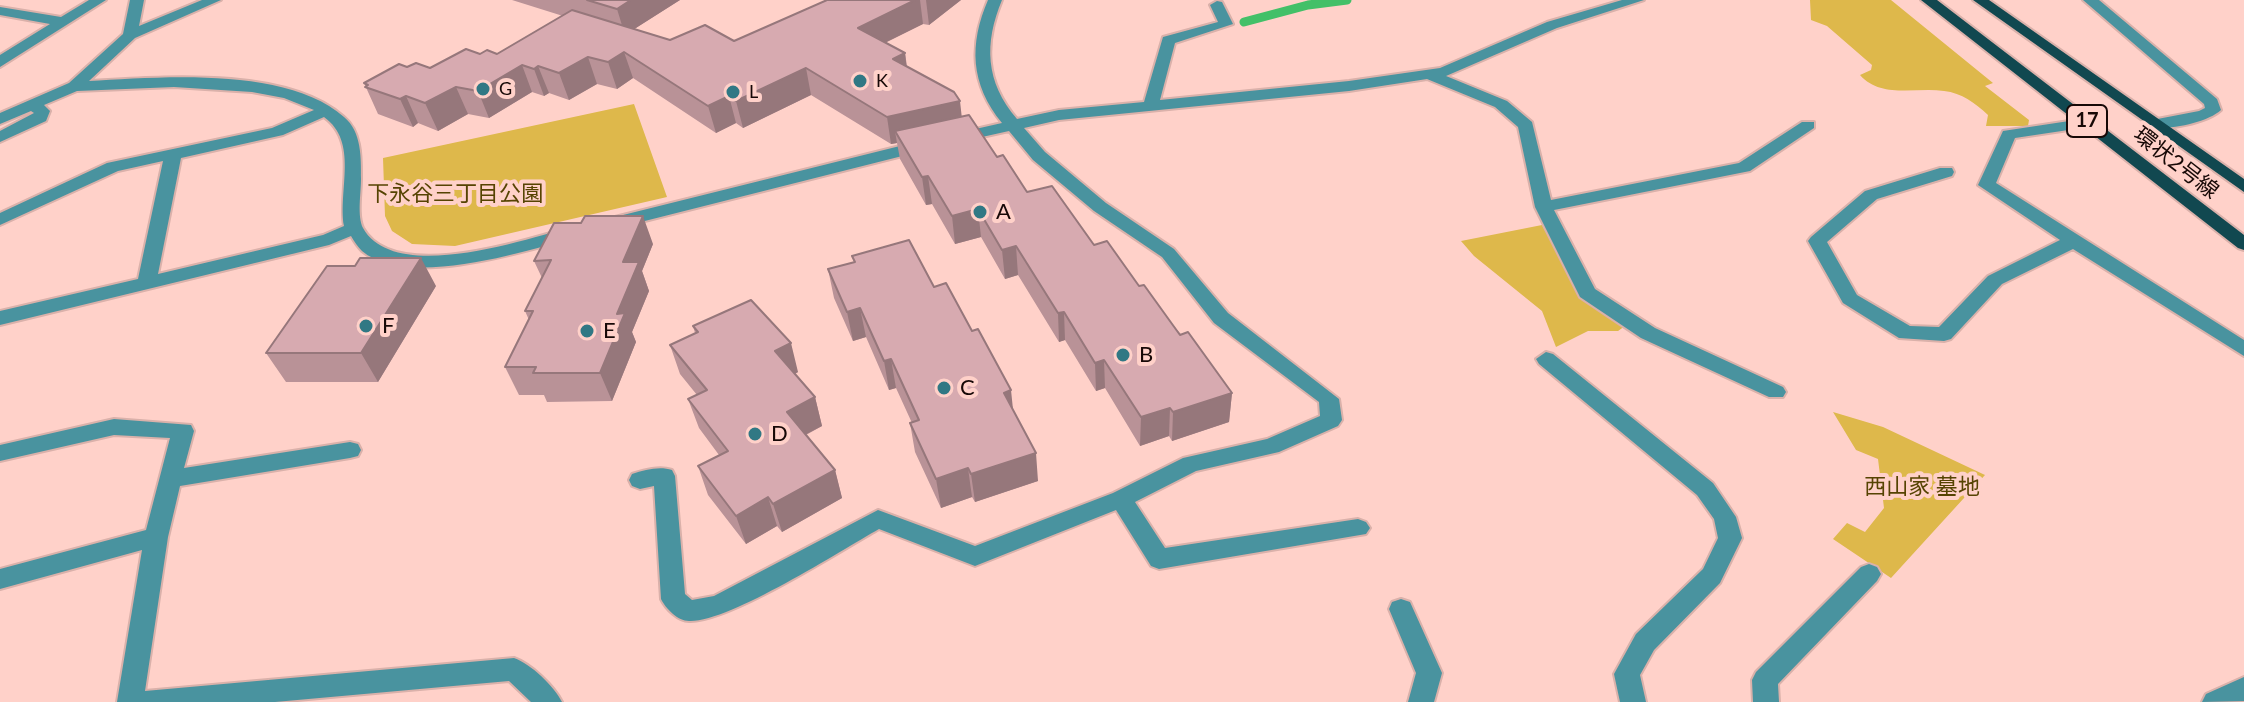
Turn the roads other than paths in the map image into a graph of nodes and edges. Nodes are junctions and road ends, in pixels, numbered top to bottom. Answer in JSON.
{"nodes":[{"id":1,"x":99,"y":0,"type":"edge"},
{"id":2,"x":137,"y":0,"type":"edge"},
{"id":3,"x":214,"y":0,"type":"edge"},
{"id":4,"x":995,"y":0,"type":"edge"},
{"id":5,"x":1637,"y":0,"type":"edge"},
{"id":6,"x":1928,"y":0,"type":"edge"},
{"id":7,"x":1980,"y":0,"type":"edge"},
{"id":8,"x":2090,"y":0,"type":"edge"},
{"id":9,"x":1217,"y":5,"type":"dead end"},
{"id":10,"x":0,"y":11,"type":"edge"},
{"id":11,"x":63,"y":22,"type":"junction"},
{"id":12,"x":130,"y":35,"type":"junction"},
{"id":13,"x":0,"y":62,"type":"edge"},
{"id":14,"x":1428,"y":74,"type":"junction"},
{"id":15,"x":74,"y":86,"type":"junction"},
{"id":16,"x":31,"y":105,"type":"junction"},
{"id":17,"x":1151,"y":105,"type":"junction"},
{"id":18,"x":324,"y":111,"type":"junction"},
{"id":19,"x":0,"y":119,"type":"edge"},
{"id":20,"x":2089,"y":123,"type":"junction"},
{"id":21,"x":2153,"y":124,"type":"junction"},
{"id":22,"x":1014,"y":125,"type":"junction"},
{"id":23,"x":1808,"y":125,"type":"dead end"},
{"id":24,"x":0,"y":137,"type":"edge"},
{"id":25,"x":173,"y":154,"type":"junction"},
{"id":26,"x":1946,"y":172,"type":"dead end"},
{"id":27,"x":2244,"y":187,"type":"edge"},
{"id":28,"x":1544,"y":207,"type":"junction"},
{"id":29,"x":0,"y":220,"type":"edge"},
{"id":30,"x":354,"y":228,"type":"junction"},
{"id":31,"x":2074,"y":241,"type":"junction"},
{"id":32,"x":2244,"y":244,"type":"edge"},
{"id":33,"x":147,"y":282,"type":"junction"},
{"id":34,"x":0,"y":318,"type":"edge"},
{"id":35,"x":2244,"y":349,"type":"edge"},
{"id":36,"x":1546,"y":359,"type":"dead end"},
{"id":37,"x":1776,"y":392,"type":"dead end"},
{"id":38,"x":350,"y":450,"type":"dead end"},
{"id":39,"x":0,"y":453,"type":"edge"},
{"id":40,"x":172,"y":479,"type":"junction"},
{"id":41,"x":640,"y":480,"type":"dead end"},
{"id":42,"x":1121,"y":499,"type":"junction"},
{"id":43,"x":1358,"y":528,"type":"dead end"},
{"id":44,"x":156,"y":537,"type":"junction"},
{"id":45,"x":1869,"y":574,"type":"dead end"},
{"id":46,"x":0,"y":579,"type":"edge"},
{"id":47,"x":1401,"y":609,"type":"dead end"},
{"id":48,"x":2244,"y":688,"type":"edge"},
{"id":49,"x":130,"y":702,"type":"edge"},
{"id":50,"x":147,"y":702,"type":"edge"},
{"id":51,"x":549,"y":702,"type":"edge"},
{"id":52,"x":1421,"y":702,"type":"edge"},
{"id":53,"x":1633,"y":702,"type":"edge"},
{"id":54,"x":1766,"y":702,"type":"edge"},
{"id":55,"x":2215,"y":702,"type":"edge"}],
"edges":[{"from":1,"to":11,"type":"street"},
{"from":2,"to":12,"type":"street"},
{"from":3,"to":12,"type":"street"},
{"from":4,"to":22,"type":"street"},
{"from":5,"to":14,"type":"street"},
{"from":6,"to":20,"type":"main road","name":"環状2号線","number":"17"},
{"from":7,"to":21,"type":"main road","name":"環状2号線","number":"17"},
{"from":8,"to":21,"type":"street"},
{"from":9,"to":17,"type":"street"},
{"from":10,"to":11,"type":"street"},
{"from":11,"to":13,"type":"street"},
{"from":12,"to":15,"type":"street"},
{"from":14,"to":17,"type":"street"},
{"from":14,"to":28,"type":"street"},
{"from":15,"to":16,"type":"street"},
{"from":15,"to":18,"type":"street"},
{"from":16,"to":19,"type":"street"},
{"from":16,"to":24,"type":"street"},
{"from":17,"to":22,"type":"street"},
{"from":18,"to":25,"type":"street"},
{"from":18,"to":30,"type":"street"},
{"from":20,"to":31,"type":"street"},
{"from":20,"to":32,"type":"main road","name":"環状2号線","number":"17"},
{"from":21,"to":27,"type":"main road","name":"環状2号線","number":"17"},
{"from":22,"to":30,"type":"street"},
{"from":22,"to":42,"type":"street"},
{"from":23,"to":28,"type":"street"},
{"from":25,"to":29,"type":"street"},
{"from":25,"to":33,"type":"street"},
{"from":26,"to":31,"type":"street"},
{"from":28,"to":37,"type":"street"},
{"from":30,"to":33,"type":"street"},
{"from":31,"to":35,"type":"street"},
{"from":33,"to":34,"type":"street"},
{"from":36,"to":53,"type":"street"},
{"from":38,"to":40,"type":"street"},
{"from":39,"to":40,"type":"street"},
{"from":40,"to":44,"type":"street"},
{"from":41,"to":42,"type":"street"},
{"from":42,"to":43,"type":"street"},
{"from":44,"to":46,"type":"street"},
{"from":44,"to":49,"type":"street"},
{"from":45,"to":54,"type":"street"},
{"from":47,"to":52,"type":"street"},
{"from":48,"to":55,"type":"street"},
{"from":50,"to":51,"type":"street"}]}
